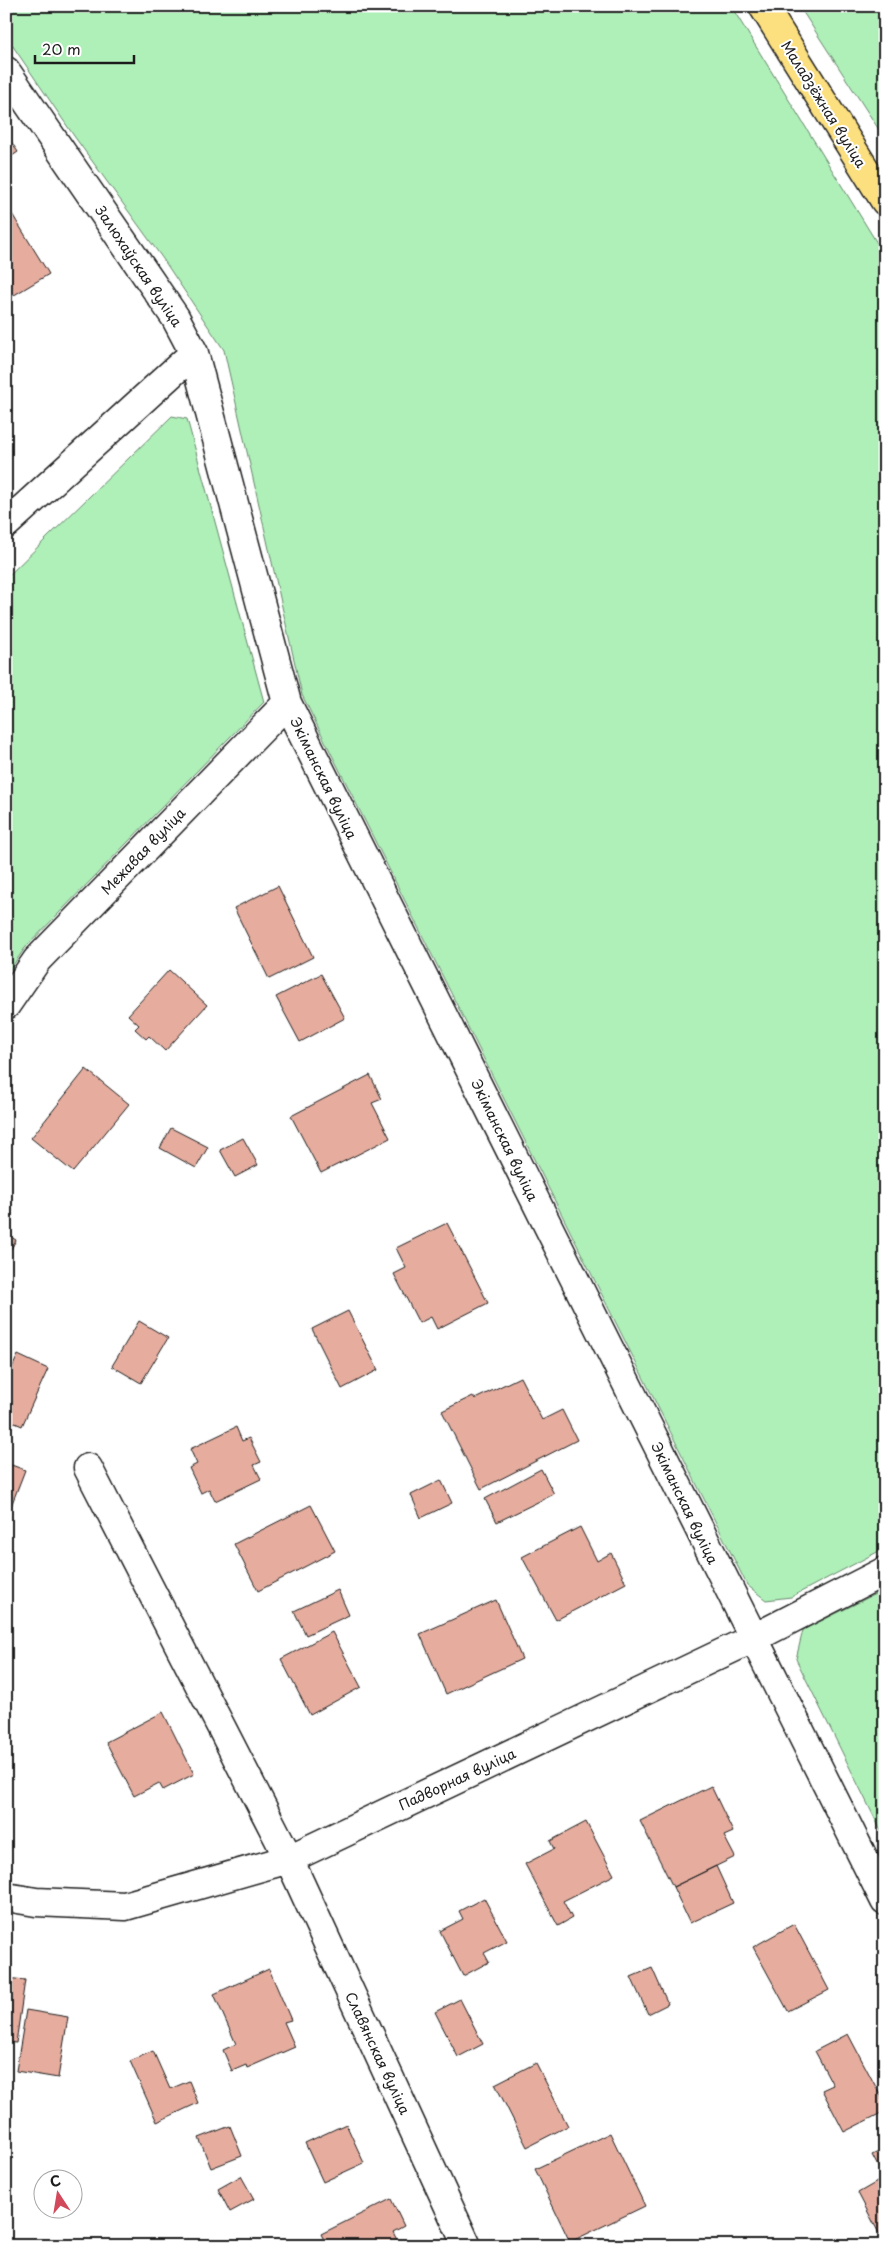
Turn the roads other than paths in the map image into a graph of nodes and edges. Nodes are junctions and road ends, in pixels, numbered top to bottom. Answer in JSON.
{"nodes":[{"id":1,"x":763,"y":6,"type":"edge"},
{"id":2,"x":6,"y":71,"type":"edge"},
{"id":3,"x":885,"y":201,"type":"edge"},
{"id":4,"x":194,"y":353,"type":"junction"},
{"id":5,"x":6,"y":524,"type":"edge"},
{"id":6,"x":287,"y":704,"type":"junction"},
{"id":7,"x":6,"y":1005,"type":"edge"},
{"id":8,"x":88,"y":1468,"type":"dead end"},
{"id":9,"x":885,"y":1571,"type":"edge"},
{"id":10,"x":752,"y":1639,"type":"junction"},
{"id":11,"x":289,"y":1859,"type":"junction"},
{"id":12,"x":6,"y":1897,"type":"edge"},
{"id":13,"x":885,"y":1901,"type":"edge"},
{"id":14,"x":466,"y":2246,"type":"edge"}],
"edges":[{"from":1,"to":3,"type":"main road","name":"Маладзёжная вуліца"},
{"from":2,"to":4,"type":"street","name":"Залюхаўская вуліца"},
{"from":4,"to":5,"type":"street"},
{"from":4,"to":6,"type":"street","name":"Экіманская вуліца"},
{"from":6,"to":7,"type":"street","name":"Межавая вуліца"},
{"from":6,"to":10,"type":"street","name":"Экіманская вуліца"},
{"from":8,"to":11,"type":"street","name":"Славянская вуліца"},
{"from":9,"to":10,"type":"street","name":"Падворная вуліца"},
{"from":10,"to":11,"type":"street","name":"Падворная вуліца"},
{"from":10,"to":13,"type":"street","name":"Экіманская вуліца"},
{"from":11,"to":12,"type":"street","name":"Падворная вуліца"},
{"from":11,"to":14,"type":"street","name":"Славянская вуліца"}]}
